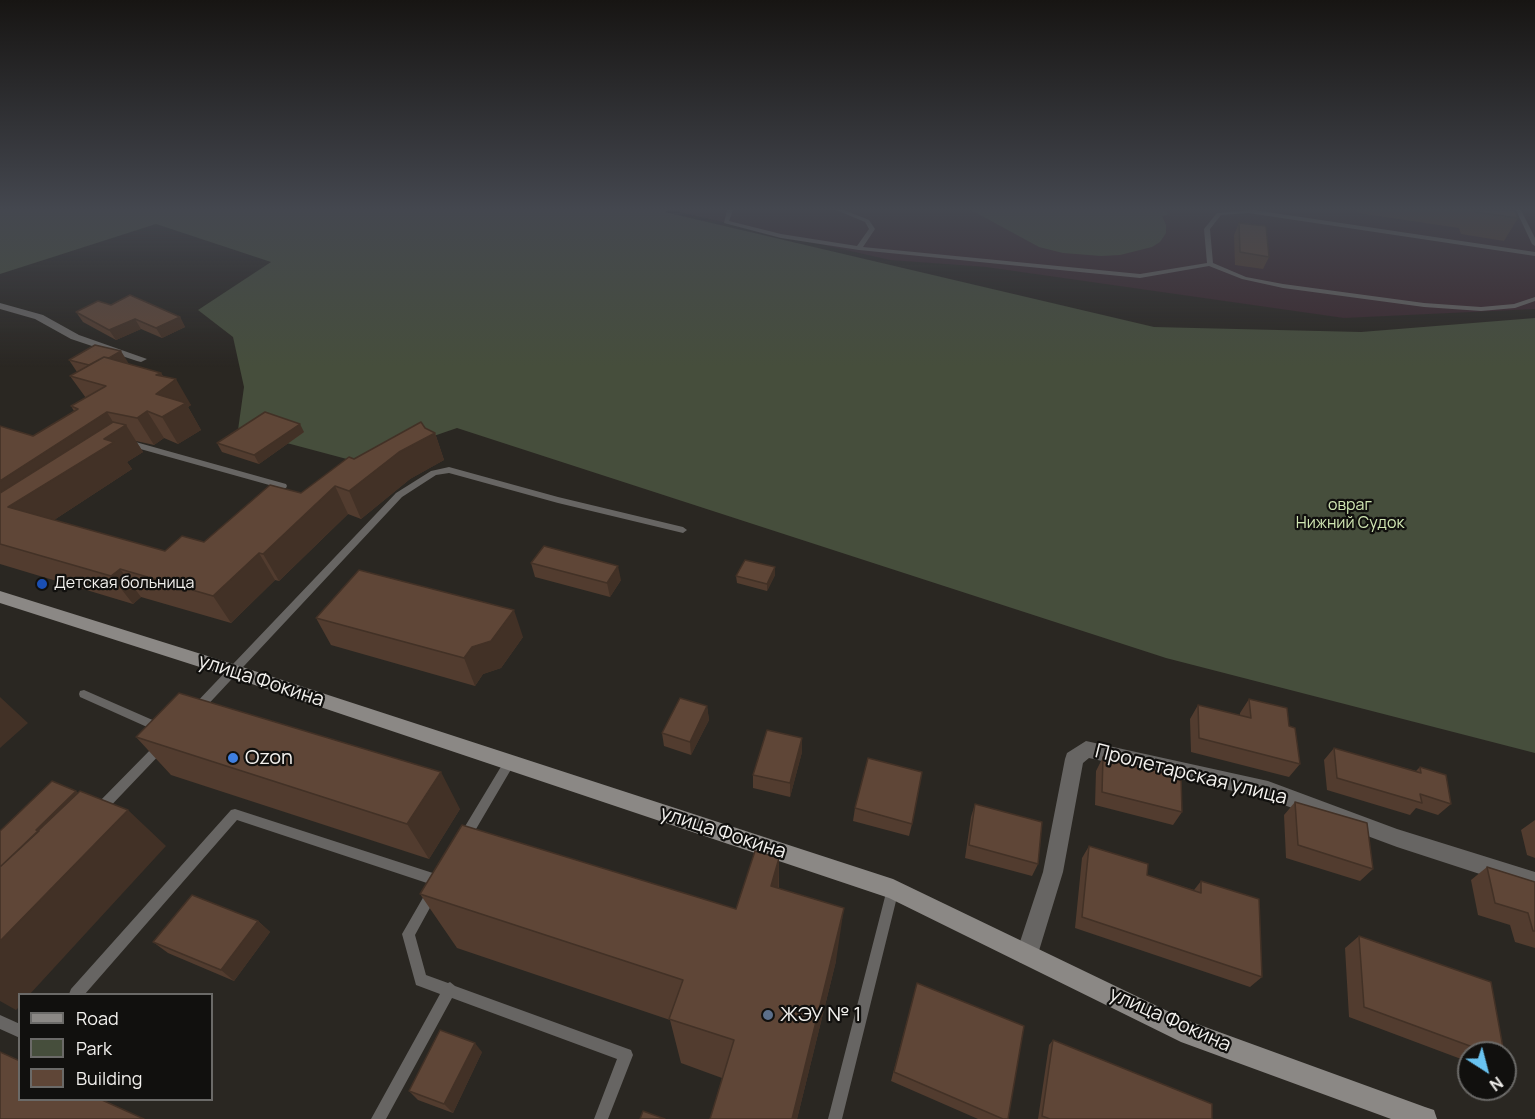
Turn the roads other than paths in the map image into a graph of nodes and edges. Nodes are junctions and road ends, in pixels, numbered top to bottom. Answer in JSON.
{"nodes":[{"id":1,"x":1002,"y":262,"type":"edge"},
{"id":2,"x":1210,"y":264,"type":"joint"},
{"id":3,"x":1535,"y":299,"type":"edge"},
{"id":4,"x":0,"y":306,"type":"edge"},
{"id":5,"x":141,"y":359,"type":"dead end"},
{"id":6,"x":119,"y":449,"type":"edge"},
{"id":7,"x":283,"y":486,"type":"edge"},
{"id":8,"x":682,"y":530,"type":"dead end"},
{"id":9,"x":0,"y":597,"type":"edge"},
{"id":10,"x":233,"y":671,"type":"junction"},
{"id":11,"x":84,"y":694,"type":"dead end"},
{"id":12,"x":188,"y":718,"type":"edge"},
{"id":13,"x":509,"y":763,"type":"junction"},
{"id":14,"x":90,"y":819,"type":"edge"},
{"id":15,"x":457,"y":851,"type":"edge"},
{"id":16,"x":1535,"y":882,"type":"edge"},
{"id":17,"x":893,"y":889,"type":"junction"},
{"id":18,"x":1027,"y":954,"type":"junction"},
{"id":19,"x":450,"y":989,"type":"junction"},
{"id":20,"x":77,"y":993,"type":"edge"},
{"id":21,"x":0,"y":1022,"type":"edge"},
{"id":22,"x":18,"y":1030,"type":"edge"},
{"id":23,"x":378,"y":1119,"type":"edge"},
{"id":24,"x":601,"y":1119,"type":"edge"},
{"id":25,"x":835,"y":1119,"type":"edge"},
{"id":26,"x":1425,"y":1119,"type":"edge"}],
"edges":[{"from":1,"to":2,"type":"lane"},
{"from":2,"to":3,"type":"lane"},
{"from":4,"to":5,"type":"street"},
{"from":6,"to":7,"type":"lane"},
{"from":8,"to":10,"type":"lane"},
{"from":9,"to":10,"type":"main road","name":"улица Фокина"},
{"from":10,"to":12,"type":"lane"},
{"from":10,"to":13,"type":"main road","name":"улица Фокина"},
{"from":11,"to":14,"type":"lane"},
{"from":13,"to":15,"type":"lane"},
{"from":13,"to":17,"type":"main road","name":"улица Фокина"},
{"from":16,"to":18,"type":"street","name":"Пролетарская улица"},
{"from":17,"to":18,"type":"main road","name":"улица Фокина"},
{"from":17,"to":25,"type":"lane"},
{"from":18,"to":26,"type":"main road","name":"улица Фокина"},
{"from":19,"to":20,"type":"lane"},
{"from":19,"to":23,"type":"lane"},
{"from":19,"to":24,"type":"lane"},
{"from":21,"to":22,"type":"lane"}]}
